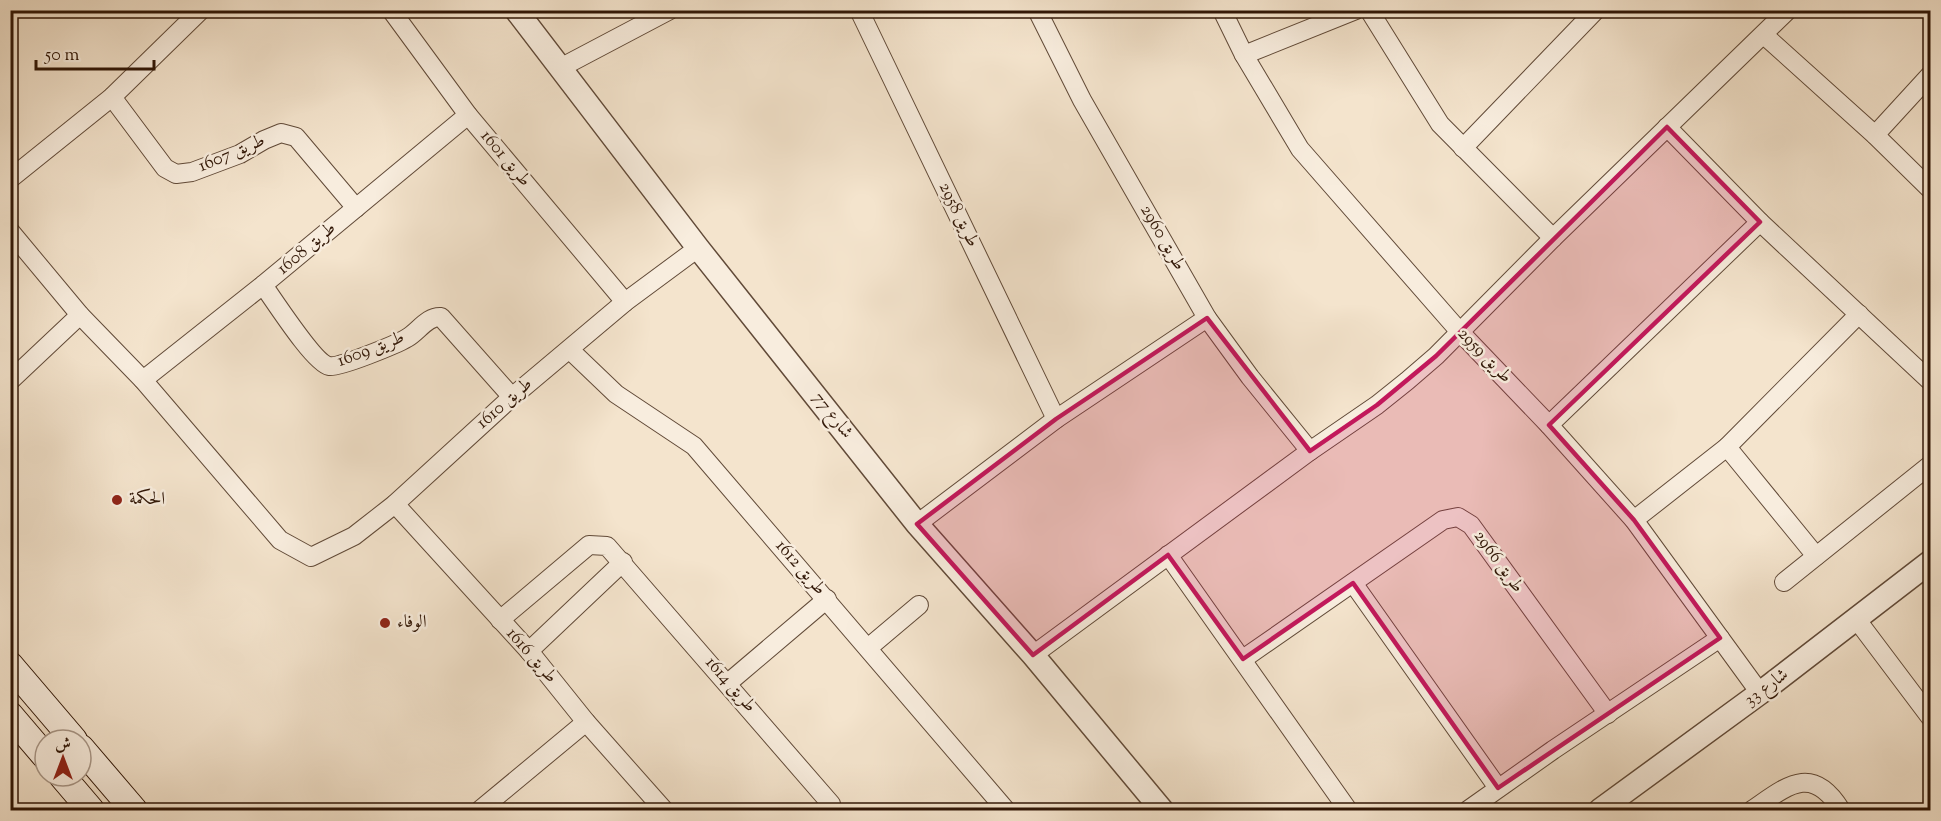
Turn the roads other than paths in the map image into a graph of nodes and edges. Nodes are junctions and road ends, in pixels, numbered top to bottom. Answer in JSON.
{"nodes":[{"id":1,"x":201,"y":10,"type":"edge"},
{"id":2,"x":391,"y":10,"type":"edge"},
{"id":3,"x":516,"y":10,"type":"edge"},
{"id":4,"x":670,"y":10,"type":"edge"},
{"id":5,"x":860,"y":10,"type":"edge"},
{"id":6,"x":1037,"y":10,"type":"edge"},
{"id":7,"x":1222,"y":10,"type":"edge"},
{"id":8,"x":1356,"y":10,"type":"edge"},
{"id":9,"x":1369,"y":10,"type":"edge"},
{"id":10,"x":1596,"y":10,"type":"edge"},
{"id":11,"x":1788,"y":10,"type":"edge"},
{"id":12,"x":1764,"y":35,"type":"junction"},
{"id":13,"x":1244,"y":56,"type":"junction"},
{"id":14,"x":560,"y":68,"type":"junction"},
{"id":15,"x":1930,"y":75,"type":"edge"},
{"id":16,"x":112,"y":97,"type":"junction"},
{"id":17,"x":468,"y":115,"type":"junction"},
{"id":18,"x":1667,"y":127,"type":"junction"},
{"id":19,"x":1875,"y":135,"type":"junction"},
{"id":20,"x":1463,"y":148,"type":"junction"},
{"id":21,"x":10,"y":179,"type":"edge"},
{"id":22,"x":1930,"y":189,"type":"edge"},
{"id":23,"x":356,"y":208,"type":"junction"},
{"id":24,"x":1761,"y":222,"type":"junction"},
{"id":25,"x":10,"y":231,"type":"edge"},
{"id":26,"x":1553,"y":238,"type":"junction"},
{"id":27,"x":698,"y":248,"type":"junction"},
{"id":28,"x":263,"y":285,"type":"junction"},
{"id":29,"x":625,"y":302,"type":"junction"},
{"id":30,"x":1859,"y":314,"type":"junction"},
{"id":31,"x":81,"y":315,"type":"junction"},
{"id":32,"x":1207,"y":318,"type":"junction"},
{"id":33,"x":1460,"y":332,"type":"junction"},
{"id":34,"x":570,"y":350,"type":"junction"},
{"id":35,"x":143,"y":380,"type":"junction"},
{"id":36,"x":10,"y":381,"type":"edge"},
{"id":37,"x":1930,"y":381,"type":"edge"},
{"id":38,"x":512,"y":397,"type":"junction"},
{"id":39,"x":1056,"y":419,"type":"junction"},
{"id":40,"x":1549,"y":424,"type":"junction"},
{"id":41,"x":1726,"y":447,"type":"junction"},
{"id":42,"x":1310,"y":451,"type":"junction"},
{"id":43,"x":1930,"y":465,"type":"edge"},
{"id":44,"x":395,"y":504,"type":"junction"},
{"id":45,"x":1634,"y":520,"type":"junction"},
{"id":46,"x":917,"y":524,"type":"junction"},
{"id":47,"x":1168,"y":555,"type":"junction"},
{"id":48,"x":1816,"y":556,"type":"junction"},
{"id":49,"x":623,"y":562,"type":"junction"},
{"id":50,"x":1930,"y":562,"type":"edge"},
{"id":51,"x":1784,"y":582,"type":"dead end"},
{"id":52,"x":1353,"y":583,"type":"junction"},
{"id":53,"x":826,"y":599,"type":"junction"},
{"id":54,"x":919,"y":605,"type":"dead end"},
{"id":55,"x":500,"y":620,"type":"junction"},
{"id":56,"x":1857,"y":620,"type":"junction"},
{"id":57,"x":1720,"y":638,"type":"junction"},
{"id":58,"x":868,"y":648,"type":"junction"},
{"id":59,"x":528,"y":651,"type":"junction"},
{"id":60,"x":1033,"y":655,"type":"junction"},
{"id":61,"x":1242,"y":659,"type":"junction"},
{"id":62,"x":10,"y":665,"type":"edge"},
{"id":63,"x":728,"y":683,"type":"junction"},
{"id":64,"x":1760,"y":693,"type":"junction"},
{"id":65,"x":1608,"y":714,"type":"junction"},
{"id":66,"x":10,"y":715,"type":"edge"},
{"id":67,"x":1930,"y":717,"type":"edge"},
{"id":68,"x":586,"y":722,"type":"junction"},
{"id":69,"x":64,"y":728,"type":"edge"},
{"id":70,"x":33,"y":742,"type":"edge"},
{"id":71,"x":93,"y":762,"type":"edge"},
{"id":72,"x":72,"y":788,"type":"edge"},
{"id":73,"x":1498,"y":788,"type":"junction"},
{"id":74,"x":91,"y":810,"type":"edge"},
{"id":75,"x":134,"y":810,"type":"edge"},
{"id":76,"x":480,"y":810,"type":"edge"},
{"id":77,"x":664,"y":810,"type":"edge"},
{"id":78,"x":832,"y":810,"type":"edge"},
{"id":79,"x":1006,"y":810,"type":"edge"},
{"id":80,"x":1162,"y":810,"type":"edge"},
{"id":81,"x":1348,"y":810,"type":"edge"},
{"id":82,"x":1468,"y":810,"type":"edge"},
{"id":83,"x":1600,"y":810,"type":"edge"},
{"id":84,"x":1752,"y":810,"type":"edge"},
{"id":85,"x":1841,"y":810,"type":"edge"}],
"edges":[{"from":1,"to":16,"type":"street"},
{"from":2,"to":17,"type":"street","name":"طريق 1601"},
{"from":3,"to":14,"type":"street","name":"شارع 77"},
{"from":4,"to":14,"type":"street"},
{"from":5,"to":39,"type":"street","name":"طريق 2958"},
{"from":6,"to":32,"type":"street","name":"طريق 2960"},
{"from":7,"to":13,"type":"street","name":"طريق 2959"},
{"from":8,"to":13,"type":"street"},
{"from":9,"to":20,"type":"street"},
{"from":10,"to":20,"type":"street"},
{"from":11,"to":12,"type":"street"},
{"from":12,"to":18,"type":"street"},
{"from":12,"to":19,"type":"street"},
{"from":13,"to":33,"type":"street","name":"طريق 2959"},
{"from":14,"to":27,"type":"street","name":"شارع 77"},
{"from":15,"to":19,"type":"street"},
{"from":16,"to":21,"type":"street"},
{"from":16,"to":23,"type":"street","name":"طريق 1607"},
{"from":17,"to":23,"type":"street","name":"طريق 1608"},
{"from":17,"to":29,"type":"street","name":"طريق 1601"},
{"from":18,"to":24,"type":"street"},
{"from":18,"to":26,"type":"street"},
{"from":19,"to":22,"type":"street"},
{"from":20,"to":26,"type":"street"},
{"from":23,"to":28,"type":"street","name":"طريق 1608"},
{"from":24,"to":30,"type":"street"},
{"from":24,"to":40,"type":"street"},
{"from":25,"to":31,"type":"street"},
{"from":26,"to":33,"type":"street"},
{"from":27,"to":29,"type":"street","name":"طريق 1610"},
{"from":27,"to":46,"type":"street","name":"شارع 77"},
{"from":28,"to":35,"type":"street","name":"طريق 1608"},
{"from":28,"to":38,"type":"street","name":"طريق 1609"},
{"from":29,"to":34,"type":"street","name":"طريق 1610"},
{"from":30,"to":37,"type":"street"},
{"from":30,"to":41,"type":"street"},
{"from":31,"to":35,"type":"street"},
{"from":31,"to":36,"type":"street"},
{"from":32,"to":39,"type":"street"},
{"from":32,"to":42,"type":"street","name":"طريق 2960"},
{"from":33,"to":40,"type":"street","name":"طريق 2959"},
{"from":33,"to":42,"type":"street"},
{"from":34,"to":38,"type":"street","name":"طريق 1610"},
{"from":34,"to":53,"type":"street","name":"طريق 1612"},
{"from":35,"to":44,"type":"street","name":"طريق 1610"},
{"from":38,"to":44,"type":"street","name":"طريق 1610"},
{"from":39,"to":46,"type":"street"},
{"from":40,"to":45,"type":"street","name":"طريق 2959"},
{"from":41,"to":45,"type":"street"},
{"from":41,"to":48,"type":"street"},
{"from":42,"to":47,"type":"street"},
{"from":43,"to":48,"type":"street"},
{"from":44,"to":55,"type":"street","name":"طريق 1616"},
{"from":45,"to":57,"type":"street","name":"طريق 2959"},
{"from":46,"to":60,"type":"street","name":"شارع 77"},
{"from":47,"to":60,"type":"street"},
{"from":47,"to":61,"type":"street"},
{"from":48,"to":51,"type":"street"},
{"from":49,"to":55,"type":"street","name":"طريق 1614"},
{"from":49,"to":59,"type":"street"},
{"from":49,"to":63,"type":"street","name":"طريق 1614"},
{"from":50,"to":56,"type":"street","name":"شارع 33"},
{"from":52,"to":61,"type":"street","name":"طريق 2966"},
{"from":52,"to":65,"type":"street","name":"طريق 2966"},
{"from":52,"to":73,"type":"street"},
{"from":53,"to":58,"type":"street","name":"طريق 1612"},
{"from":53,"to":63,"type":"street"},
{"from":54,"to":58,"type":"street"},
{"from":55,"to":59,"type":"street","name":"طريق 1616"},
{"from":56,"to":64,"type":"street","name":"شارع 33"},
{"from":56,"to":67,"type":"street"},
{"from":57,"to":64,"type":"street","name":"طريق 2959"},
{"from":57,"to":65,"type":"street"},
{"from":58,"to":79,"type":"street","name":"طريق 1612"},
{"from":59,"to":68,"type":"street","name":"طريق 1616"},
{"from":60,"to":80,"type":"street","name":"شارع 77"},
{"from":61,"to":81,"type":"street"},
{"from":62,"to":69,"type":"main road"},
{"from":63,"to":78,"type":"street","name":"طريق 1614"},
{"from":64,"to":83,"type":"street","name":"شارع 33"},
{"from":65,"to":73,"type":"street"},
{"from":66,"to":70,"type":"main road"},
{"from":68,"to":76,"type":"street"},
{"from":68,"to":77,"type":"street","name":"طريق 1616"},
{"from":71,"to":75,"type":"main road"},
{"from":72,"to":74,"type":"main road"},
{"from":73,"to":82,"type":"street"},
{"from":84,"to":85,"type":"street"}]}
